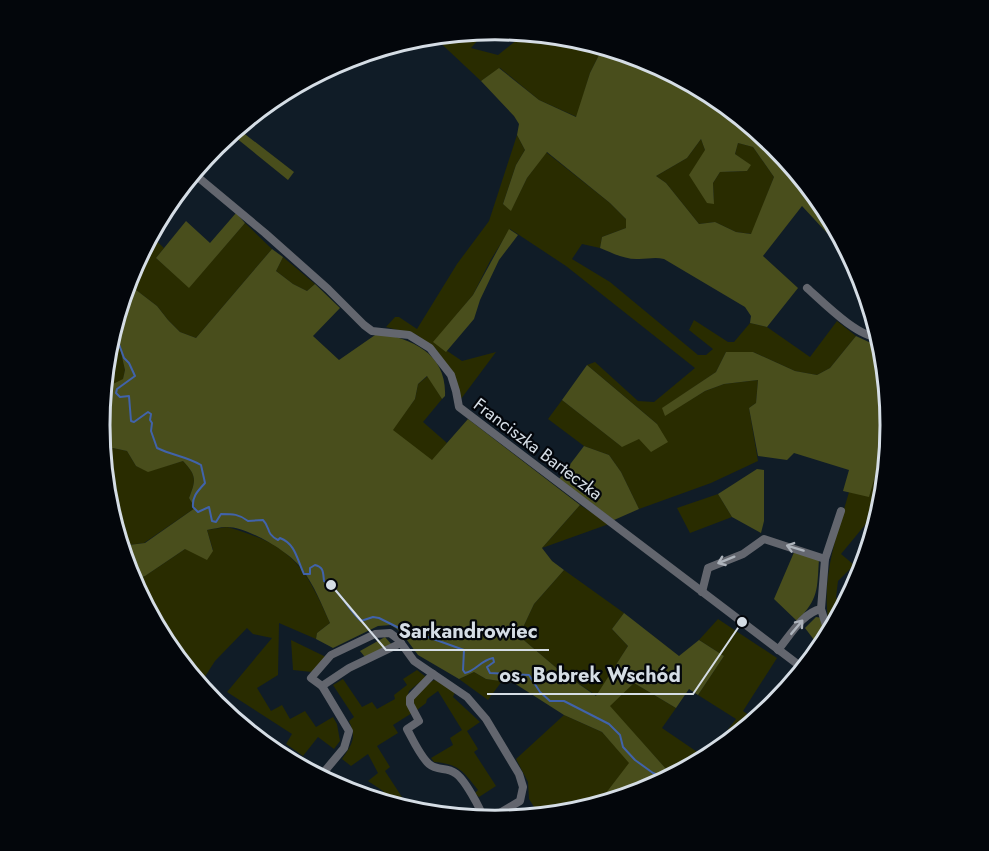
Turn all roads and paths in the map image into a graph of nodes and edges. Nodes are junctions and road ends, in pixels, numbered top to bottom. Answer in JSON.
{"nodes":[{"id":1,"x":200,"y":178,"type":"edge"},
{"id":2,"x":807,"y":288,"type":"dead end"},
{"id":3,"x":868,"y":335,"type":"edge"},
{"id":4,"x":841,"y":511,"type":"dead end"},
{"id":5,"x":825,"y":559,"type":"junction"},
{"id":6,"x":702,"y":592,"type":"junction"},
{"id":7,"x":821,"y":609,"type":"junction"},
{"id":8,"x":825,"y":623,"type":"edge"},
{"id":9,"x":401,"y":643,"type":"junction"},
{"id":10,"x":778,"y":650,"type":"junction"},
{"id":11,"x":797,"y":664,"type":"edge"},
{"id":12,"x":434,"y":674,"type":"junction"},
{"id":13,"x":322,"y":686,"type":"junction"},
{"id":14,"x":325,"y":771,"type":"edge"},
{"id":15,"x":481,"y":810,"type":"edge"},
{"id":16,"x":504,"y":810,"type":"edge"}],
"edges":[{"from":1,"to":6,"type":"street","name":"Franciszka Barteczka"},
{"from":2,"to":3,"type":"street"},
{"from":4,"to":5,"type":"street"},
{"from":5,"to":6,"type":"street","one_way":true},
{"from":5,"to":7,"type":"street"},
{"from":6,"to":10,"type":"street","name":"Franciszka Barteczka"},
{"from":7,"to":8,"type":"street"},
{"from":10,"to":7,"type":"street","one_way":true},
{"from":9,"to":12,"type":"street"},
{"from":9,"to":13,"type":"street"},
{"from":9,"to":13,"type":"street"},
{"from":10,"to":11,"type":"street","name":"Franciszka Barteczka"},
{"from":12,"to":15,"type":"street"},
{"from":12,"to":16,"type":"street"},
{"from":13,"to":14,"type":"street"}]}
